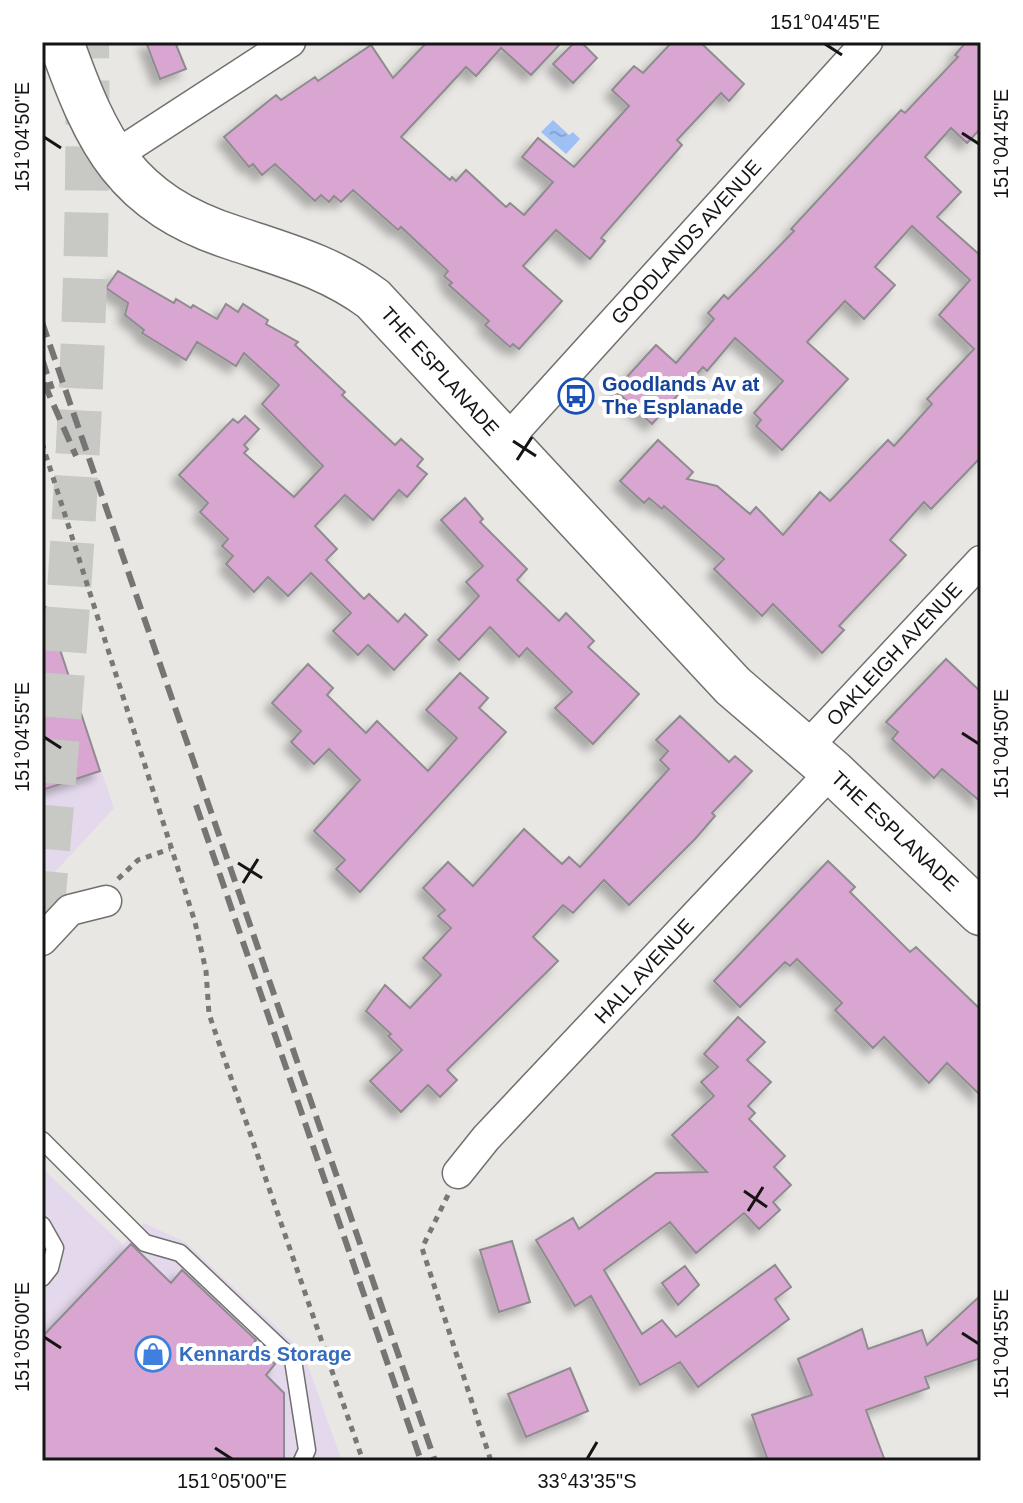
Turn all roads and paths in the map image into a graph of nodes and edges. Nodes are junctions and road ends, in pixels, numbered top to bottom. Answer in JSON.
{"nodes":[{"id":1,"x":61,"y":42,"type":"edge"},
{"id":2,"x":290,"y":42,"type":"edge"},
{"id":3,"x":867,"y":42,"type":"edge"},
{"id":4,"x":113,"y":157,"type":"junction"},
{"id":5,"x":505,"y":442,"type":"junction"},
{"id":6,"x":42,"y":443,"type":"edge"},
{"id":7,"x":981,"y":561,"type":"edge"},
{"id":8,"x":819,"y":760,"type":"junction"},
{"id":9,"x":170,"y":849,"type":"junction"},
{"id":10,"x":106,"y":901,"type":"joint"},
{"id":11,"x":981,"y":913,"type":"edge"},
{"id":12,"x":42,"y":940,"type":"edge"},
{"id":13,"x":42,"y":1140,"type":"edge"},
{"id":14,"x":458,"y":1173,"type":"joint"},
{"id":15,"x":42,"y":1225,"type":"edge"},
{"id":16,"x":42,"y":1278,"type":"edge"},
{"id":17,"x":302,"y":1461,"type":"edge"},
{"id":18,"x":363,"y":1461,"type":"edge"},
{"id":19,"x":491,"y":1461,"type":"edge"}],
"edges":[{"from":1,"to":4,"type":"main road","name":"THE ESPLANADE"},
{"from":2,"to":4,"type":"street"},
{"from":3,"to":5,"type":"street","name":"GOODLANDS AVENUE"},
{"from":4,"to":5,"type":"main road","name":"THE ESPLANADE"},
{"from":5,"to":8,"type":"main road","name":"THE ESPLANADE"},
{"from":6,"to":9,"type":"path"},
{"from":7,"to":8,"type":"street","name":"OAKLEIGH AVENUE"},
{"from":8,"to":11,"type":"main road","name":"THE ESPLANADE"},
{"from":8,"to":14,"type":"street","name":"HALL AVENUE"},
{"from":9,"to":10,"type":"path"},
{"from":9,"to":18,"type":"path"},
{"from":10,"to":12,"type":"street"},
{"from":13,"to":17,"type":"lane"},
{"from":14,"to":19,"type":"path"},
{"from":15,"to":16,"type":"lane"}]}
